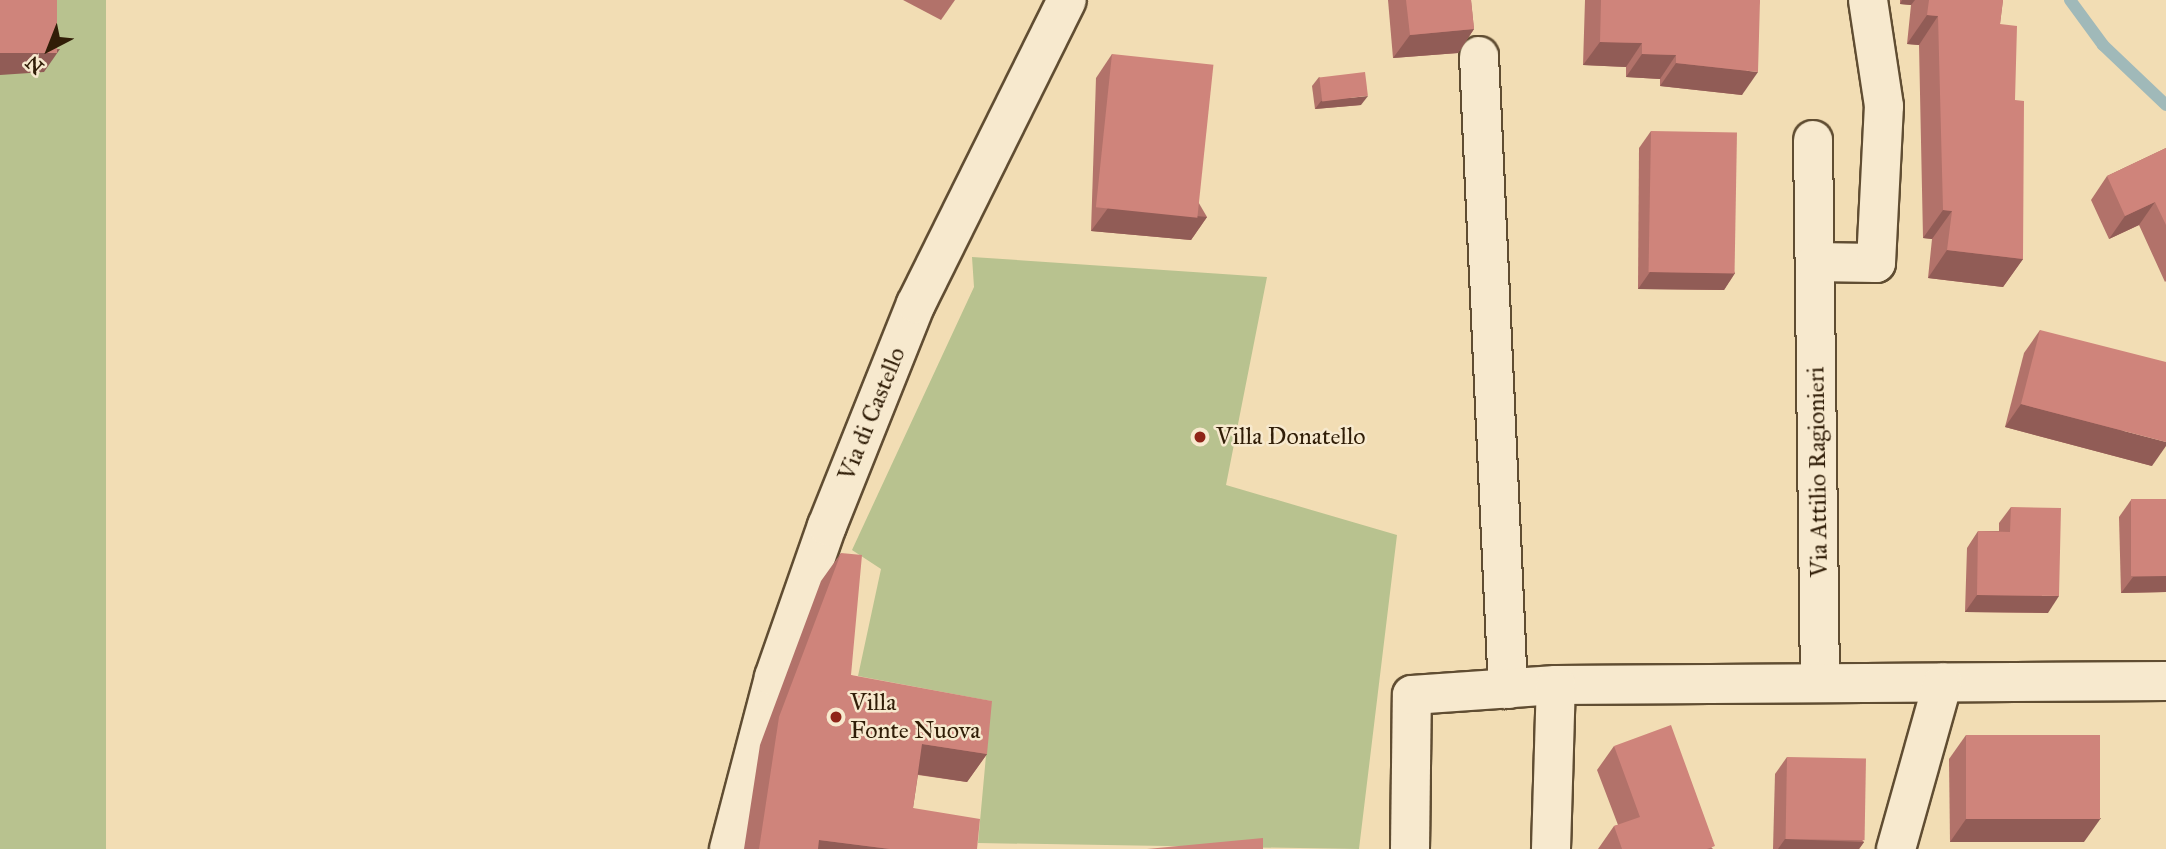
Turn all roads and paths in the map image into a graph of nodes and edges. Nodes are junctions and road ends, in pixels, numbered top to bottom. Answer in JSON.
{"nodes":[{"id":1,"x":1068,"y":0,"type":"edge"},
{"id":2,"x":1868,"y":0,"type":"edge"},
{"id":3,"x":1479,"y":56,"type":"dead end"},
{"id":4,"x":1813,"y":140,"type":"dead end"},
{"id":5,"x":1816,"y":262,"type":"junction"},
{"id":6,"x":2166,"y":681,"type":"edge"},
{"id":7,"x":1820,"y":682,"type":"junction"},
{"id":8,"x":1943,"y":682,"type":"junction"},
{"id":9,"x":1556,"y":685,"type":"junction"},
{"id":10,"x":1508,"y":689,"type":"junction"},
{"id":11,"x":729,"y":849,"type":"edge"},
{"id":12,"x":1410,"y":849,"type":"edge"},
{"id":13,"x":1551,"y":849,"type":"edge"},
{"id":14,"x":1896,"y":849,"type":"edge"}],
"edges":[{"from":1,"to":11,"type":"street","name":"Via di Castello"},
{"from":2,"to":5,"type":"street"},
{"from":3,"to":10,"type":"street"},
{"from":4,"to":5,"type":"street","name":"Via Attilio Ragionieri"},
{"from":5,"to":7,"type":"street","name":"Via Attilio Ragionieri"},
{"from":6,"to":8,"type":"street"},
{"from":7,"to":8,"type":"street"},
{"from":7,"to":9,"type":"street"},
{"from":8,"to":14,"type":"street"},
{"from":9,"to":10,"type":"street"},
{"from":9,"to":13,"type":"street"},
{"from":10,"to":12,"type":"street"}]}
